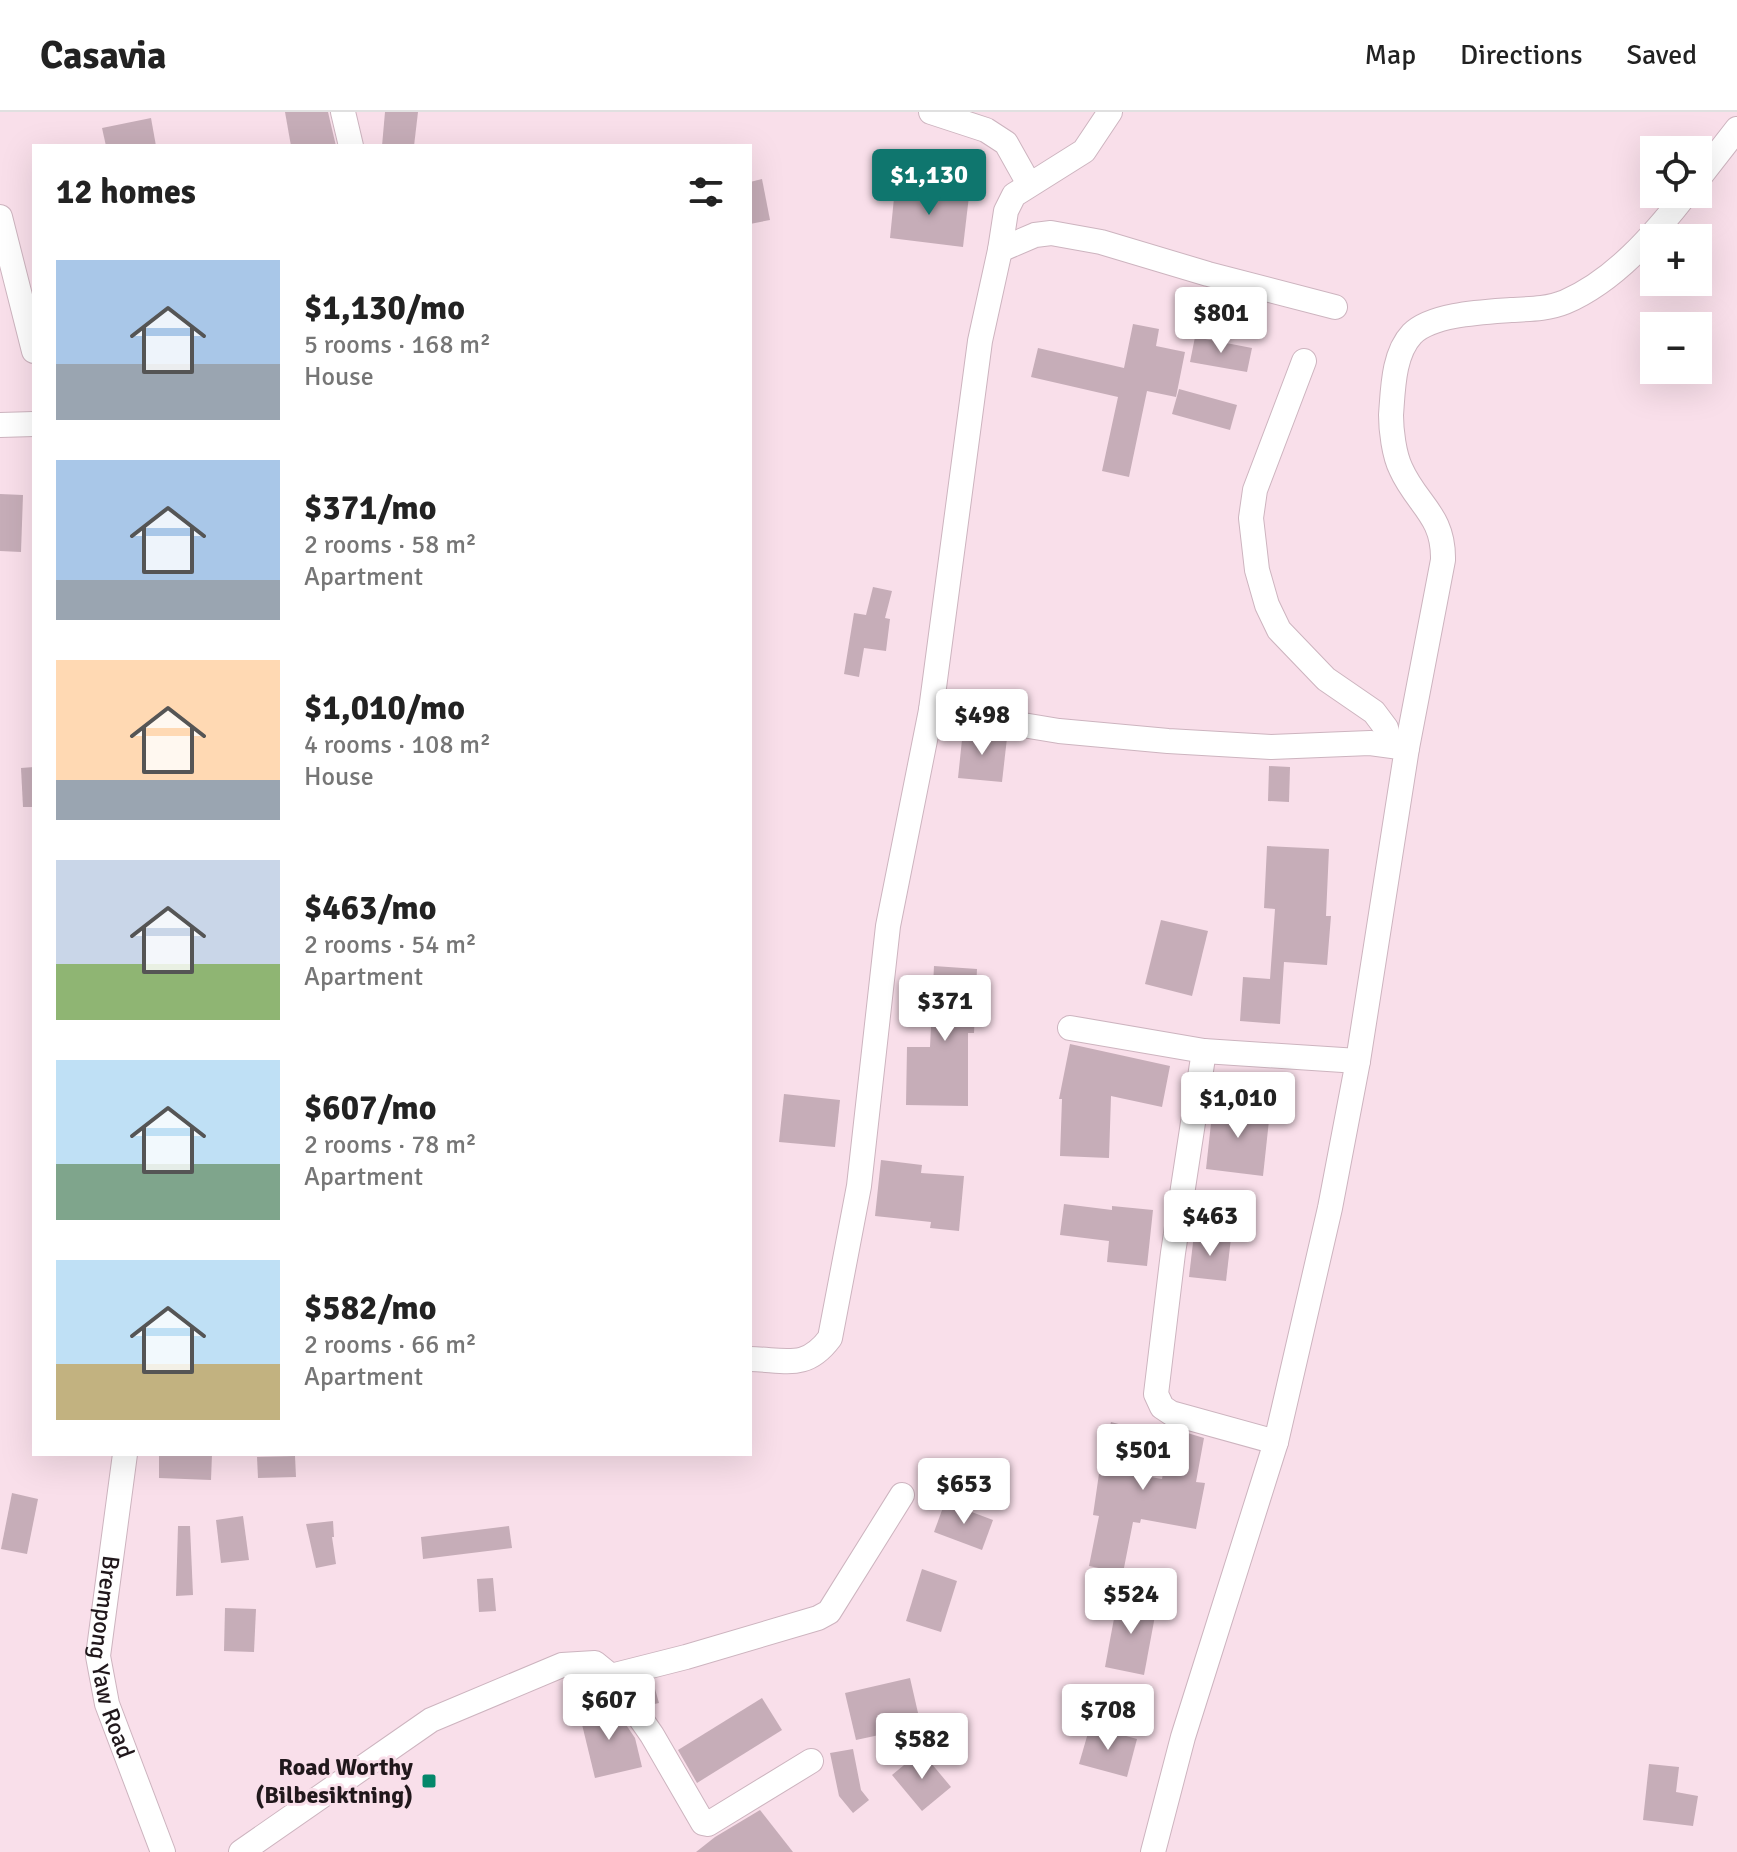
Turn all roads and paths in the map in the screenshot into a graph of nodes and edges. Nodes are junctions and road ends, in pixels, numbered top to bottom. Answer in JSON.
{"nodes":[{"id":1,"x":343,"y":112,"type":"edge"},
{"id":2,"x":931,"y":112,"type":"edge"},
{"id":3,"x":1110,"y":112,"type":"edge"},
{"id":4,"x":1737,"y":129,"type":"edge"},
{"id":5,"x":351,"y":144,"type":"edge"},
{"id":6,"x":1712,"y":161,"type":"edge"},
{"id":7,"x":1029,"y":184,"type":"junction"},
{"id":8,"x":1675,"y":208,"type":"edge"},
{"id":9,"x":0,"y":217,"type":"edge"},
{"id":10,"x":1000,"y":250,"type":"junction"},
{"id":11,"x":15,"y":263,"type":"edge"},
{"id":12,"x":1335,"y":307,"type":"dead end"},
{"id":13,"x":32,"y":342,"type":"edge"},
{"id":14,"x":1304,"y":361,"type":"dead end"},
{"id":15,"x":32,"y":424,"type":"edge"},
{"id":16,"x":0,"y":425,"type":"edge"},
{"id":17,"x":931,"y":710,"type":"junction"},
{"id":18,"x":1399,"y":746,"type":"junction"},
{"id":19,"x":1070,"y":1028,"type":"dead end"},
{"id":20,"x":1204,"y":1051,"type":"junction"},
{"id":21,"x":1358,"y":1061,"type":"junction"},
{"id":22,"x":752,"y":1359,"type":"edge"},
{"id":23,"x":1276,"y":1442,"type":"junction"},
{"id":24,"x":125,"y":1456,"type":"edge"},
{"id":25,"x":902,"y":1495,"type":"dead end"},
{"id":26,"x":611,"y":1676,"type":"junction"},
{"id":27,"x":811,"y":1761,"type":"dead end"},
{"id":28,"x":163,"y":1852,"type":"edge"},
{"id":29,"x":241,"y":1852,"type":"edge"},
{"id":30,"x":1153,"y":1852,"type":"edge"}],
"edges":[{"from":1,"to":5,"type":"street"},
{"from":2,"to":7,"type":"street"},
{"from":3,"to":7,"type":"street"},
{"from":4,"to":6,"type":"street"},
{"from":7,"to":10,"type":"street"},
{"from":8,"to":18,"type":"street"},
{"from":9,"to":11,"type":"street"},
{"from":10,"to":12,"type":"street"},
{"from":10,"to":17,"type":"street"},
{"from":11,"to":13,"type":"street"},
{"from":14,"to":18,"type":"street"},
{"from":15,"to":16,"type":"street"},
{"from":17,"to":18,"type":"street"},
{"from":17,"to":22,"type":"street"},
{"from":18,"to":21,"type":"street"},
{"from":19,"to":20,"type":"street"},
{"from":20,"to":21,"type":"street"},
{"from":20,"to":23,"type":"street"},
{"from":21,"to":23,"type":"street"},
{"from":23,"to":30,"type":"street"},
{"from":24,"to":28,"type":"street","name":"Brempong Yaw Road"},
{"from":25,"to":26,"type":"street"},
{"from":26,"to":27,"type":"street"},
{"from":26,"to":29,"type":"street"}]}
